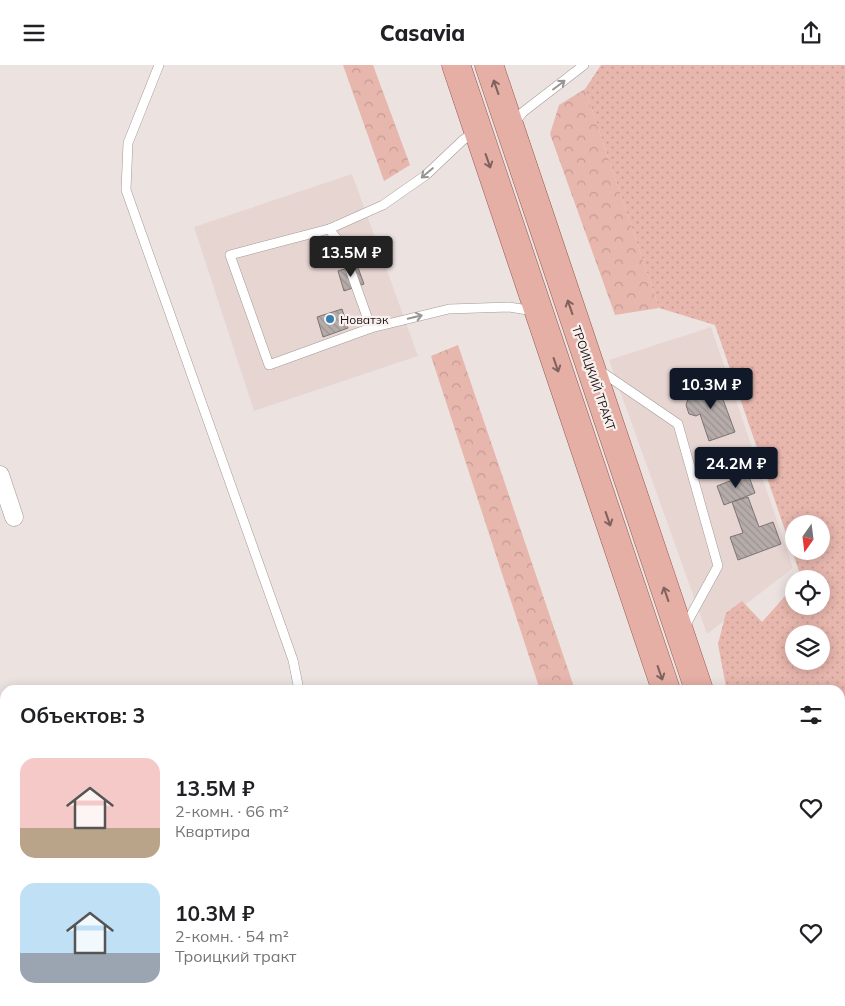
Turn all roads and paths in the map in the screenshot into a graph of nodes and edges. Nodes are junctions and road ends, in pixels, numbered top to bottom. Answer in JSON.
{"nodes":[{"id":1,"x":159,"y":65,"type":"edge"},
{"id":2,"x":456,"y":65,"type":"edge"},
{"id":3,"x":489,"y":65,"type":"edge"},
{"id":4,"x":584,"y":65,"type":"edge"},
{"id":5,"x":510,"y":129,"type":"junction"},
{"id":6,"x":478,"y":130,"type":"junction"},
{"id":7,"x":329,"y":229,"type":"junction"},
{"id":8,"x":538,"y":311,"type":"junction"},
{"id":9,"x":371,"y":328,"type":"junction"},
{"id":10,"x":589,"y":364,"type":"junction"},
{"id":11,"x":0,"y":475,"type":"edge"},
{"id":12,"x":14,"y":517,"type":"dead end"},
{"id":13,"x":680,"y":635,"type":"junction"},
{"id":14,"x":298,"y":685,"type":"edge"},
{"id":15,"x":664,"y":685,"type":"edge"},
{"id":16,"x":697,"y":685,"type":"edge"}],
"edges":[{"from":1,"to":14,"type":"lane"},
{"from":2,"to":6,"type":"main road"},
{"from":5,"to":3,"type":"main road","name":"ТРОИЦКИЙ ТРАКТ","one_way":true},
{"from":5,"to":4,"type":"lane","one_way":true},
{"from":10,"to":5,"type":"main road","name":"ТРОИЦКИЙ ТРАКТ","one_way":true},
{"from":6,"to":7,"type":"lane","one_way":true},
{"from":6,"to":8,"type":"main road","one_way":true},
{"from":7,"to":9,"type":"lane"},
{"from":7,"to":9,"type":"lane"},
{"from":9,"to":8,"type":"lane","one_way":true},
{"from":8,"to":15,"type":"main road","one_way":true},
{"from":13,"to":10,"type":"main road","name":"ТРОИЦКИЙ ТРАКТ","one_way":true},
{"from":10,"to":13,"type":"lane"},
{"from":11,"to":12,"type":"street"},
{"from":13,"to":16,"type":"main road","name":"ТРОИЦКИЙ ТРАКТ"}]}
